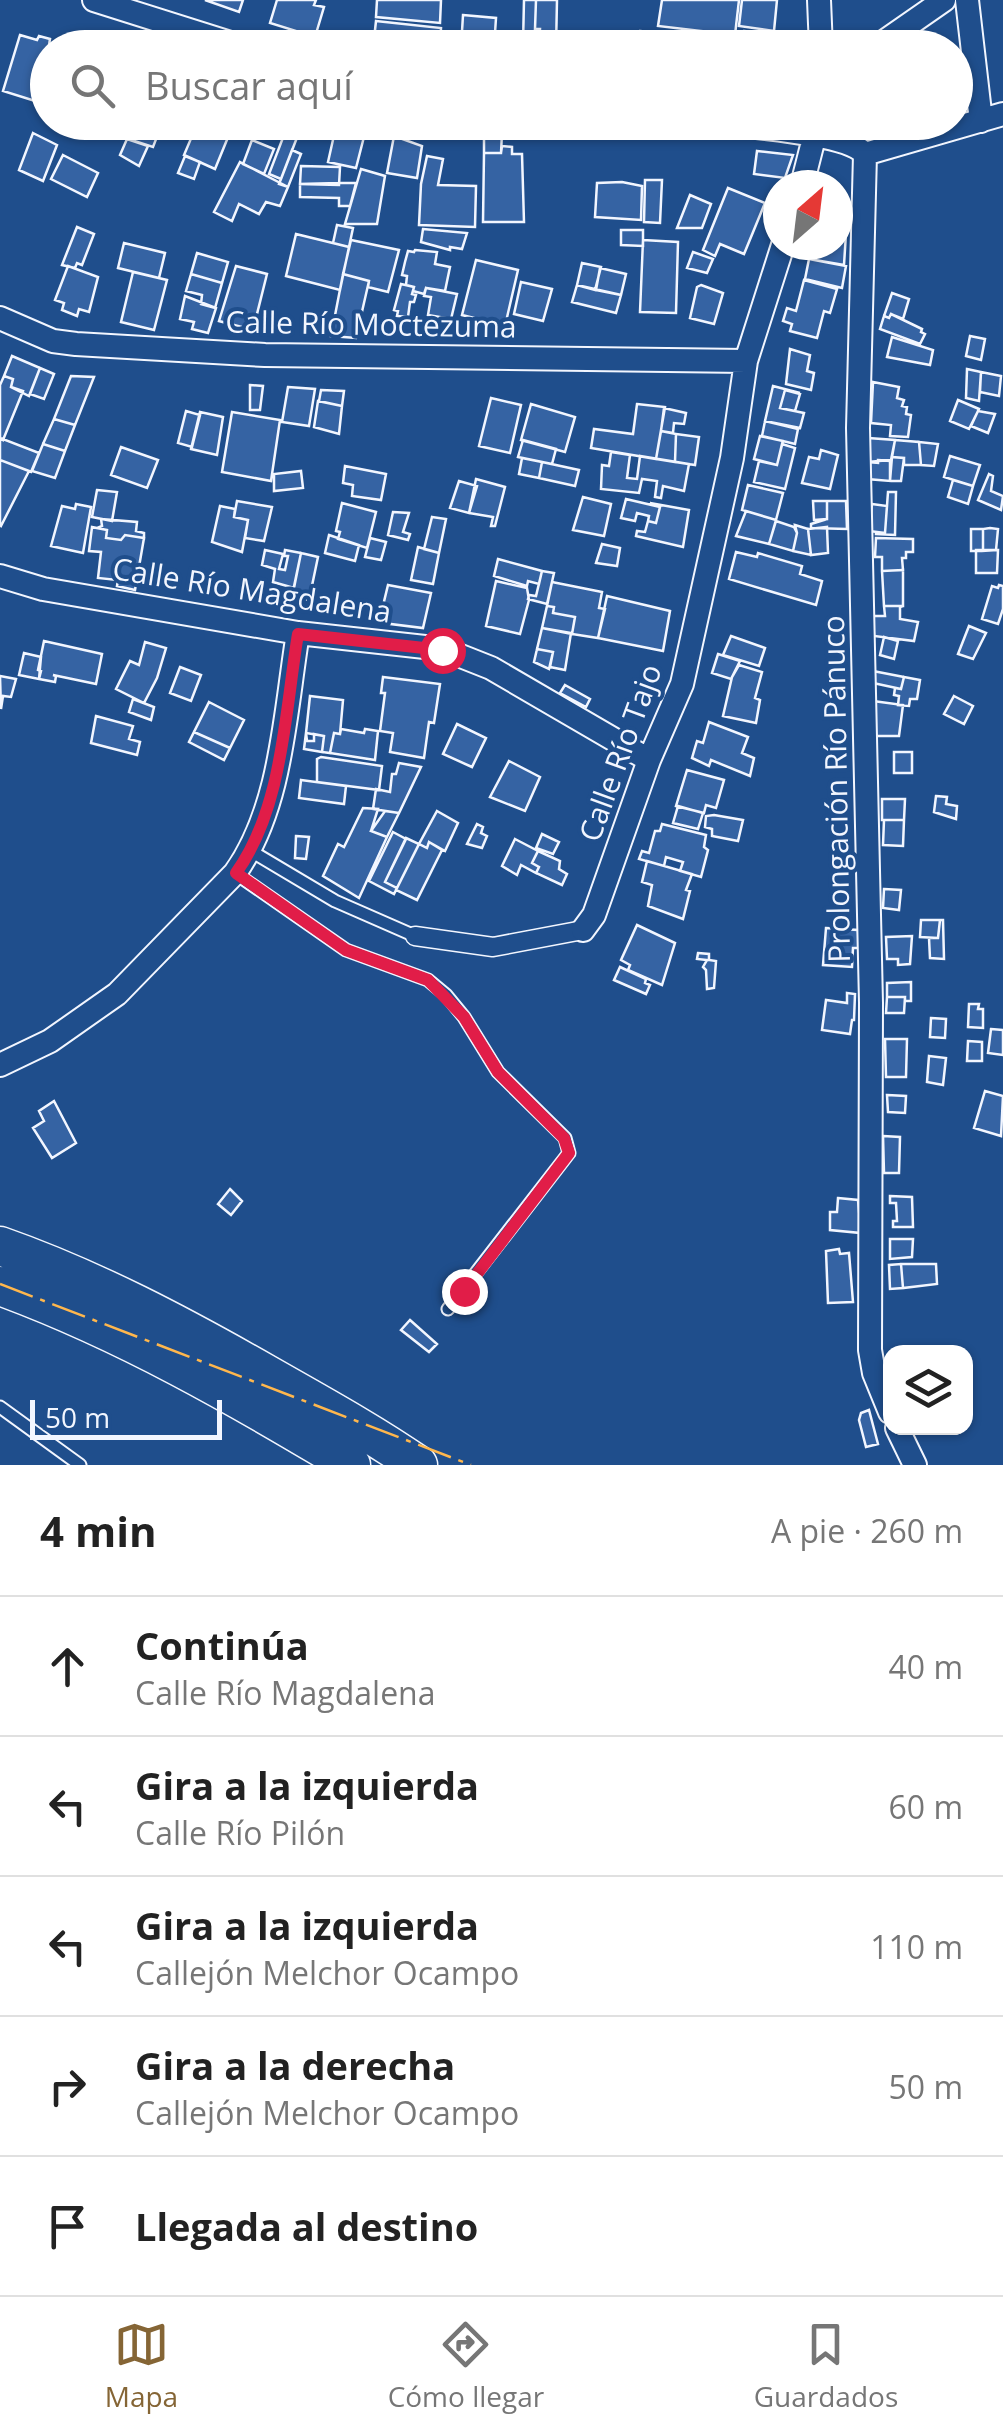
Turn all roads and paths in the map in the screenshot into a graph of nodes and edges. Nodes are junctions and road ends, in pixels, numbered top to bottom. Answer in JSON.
{"nodes":[{"id":1,"x":94,"y":0,"type":"edge"},
{"id":2,"x":819,"y":0,"type":"edge"},
{"id":3,"x":944,"y":0,"type":"edge"},
{"id":4,"x":967,"y":0,"type":"edge"},
{"id":5,"x":189,"y":30,"type":"edge"},
{"id":6,"x":820,"y":30,"type":"edge"},
{"id":7,"x":901,"y":30,"type":"edge"},
{"id":8,"x":992,"y":118,"type":"edge"},
{"id":9,"x":815,"y":140,"type":"edge"},
{"id":10,"x":843,"y":140,"type":"edge"},
{"id":11,"x":921,"y":140,"type":"edge"},
{"id":12,"x":866,"y":157,"type":"junction"},
{"id":13,"x":806,"y":170,"type":"edge"},
{"id":14,"x":778,"y":260,"type":"edge"},
{"id":15,"x":0,"y":318,"type":"edge"},
{"id":16,"x":746,"y":361,"type":"junction"},
{"id":17,"x":0,"y":576,"type":"edge"},
{"id":18,"x":298,"y":634,"type":"junction"},
{"id":19,"x":649,"y":760,"type":"junction"},
{"id":20,"x":251,"y":851,"type":"junction"},
{"id":21,"x":236,"y":873,"type":"junction"},
{"id":22,"x":583,"y":930,"type":"joint"},
{"id":23,"x":414,"y":936,"type":"joint"},
{"id":24,"x":0,"y":1065,"type":"edge"},
{"id":25,"x":0,"y":1246,"type":"edge"},
{"id":26,"x":0,"y":1286,"type":"edge"},
{"id":27,"x":448,"y":1309,"type":"dead end"},
{"id":28,"x":883,"y":1395,"type":"edge"},
{"id":29,"x":0,"y":1406,"type":"edge"},
{"id":30,"x":901,"y":1435,"type":"edge"},
{"id":31,"x":80,"y":1465,"type":"edge"},
{"id":32,"x":350,"y":1465,"type":"edge"},
{"id":33,"x":418,"y":1465,"type":"edge"},
{"id":34,"x":914,"y":1465,"type":"edge"}],
"edges":[{"from":1,"to":5,"type":"street"},
{"from":2,"to":6,"type":"street"},
{"from":3,"to":7,"type":"street"},
{"from":4,"to":8,"type":"street"},
{"from":9,"to":13,"type":"street"},
{"from":10,"to":12,"type":"street"},
{"from":11,"to":12,"type":"street"},
{"from":12,"to":28,"type":"street","name":"Prolongación Río Pánuco"},
{"from":14,"to":16,"type":"street","name":"Calle Río Tajo"},
{"from":15,"to":16,"type":"street","name":"Calle Río Moctezuma"},
{"from":16,"to":19,"type":"street","name":"Calle Río Tajo"},
{"from":17,"to":18,"type":"street","name":"Calle Río Magdalena"},
{"from":18,"to":19,"type":"street","name":"Calle Río Magdalena"},
{"from":18,"to":20,"type":"street"},
{"from":19,"to":22,"type":"street","name":"Calle Río Tajo"},
{"from":20,"to":21,"type":"street"},
{"from":20,"to":23,"type":"lane","name":"Calle Río Tajo"},
{"from":21,"to":24,"type":"street"},
{"from":21,"to":27,"type":"lane"},
{"from":22,"to":23,"type":"street","name":"Calle Río Tajo"},
{"from":25,"to":33,"type":"highway"},
{"from":26,"to":32,"type":"highway"},
{"from":29,"to":31,"type":"lane"},
{"from":30,"to":34,"type":"street"}]}
